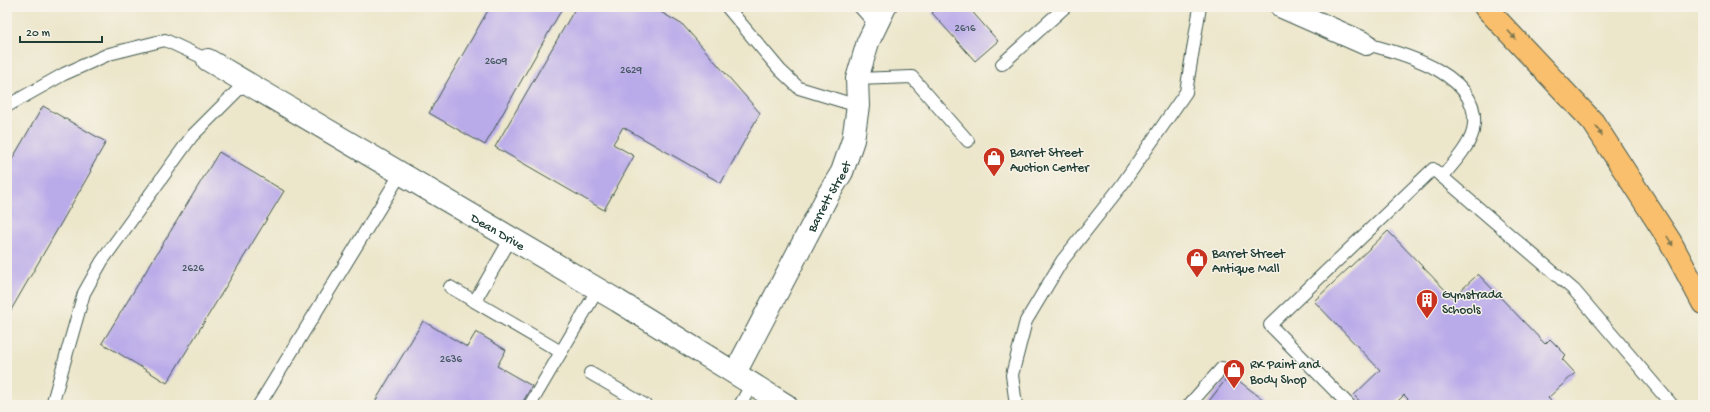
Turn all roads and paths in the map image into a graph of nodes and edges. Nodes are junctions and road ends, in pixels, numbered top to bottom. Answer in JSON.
{"nodes":[{"id":1,"x":727,"y":7,"type":"edge"},
{"id":2,"x":860,"y":7,"type":"edge"},
{"id":3,"x":1065,"y":7,"type":"edge"},
{"id":4,"x":1200,"y":7,"type":"edge"},
{"id":5,"x":1282,"y":7,"type":"edge"},
{"id":6,"x":1485,"y":7,"type":"edge"},
{"id":7,"x":880,"y":16,"type":"edge"},
{"id":8,"x":1366,"y":44,"type":"joint"},
{"id":9,"x":208,"y":60,"type":"joint"},
{"id":10,"x":1002,"y":64,"type":"dead end"},
{"id":11,"x":857,"y":79,"type":"junction"},
{"id":12,"x":246,"y":82,"type":"junction"},
{"id":13,"x":7,"y":106,"type":"edge"},
{"id":14,"x":858,"y":106,"type":"junction"},
{"id":15,"x":968,"y":141,"type":"dead end"},
{"id":16,"x":401,"y":173,"type":"junction"},
{"id":17,"x":1442,"y":177,"type":"junction"},
{"id":18,"x":510,"y":238,"type":"junction"},
{"id":19,"x":450,"y":287,"type":"dead end"},
{"id":20,"x":598,"y":289,"type":"junction"},
{"id":21,"x":475,"y":302,"type":"junction"},
{"id":22,"x":1703,"y":303,"type":"edge"},
{"id":23,"x":561,"y":352,"type":"junction"},
{"id":24,"x":1222,"y":368,"type":"dead end"},
{"id":25,"x":590,"y":373,"type":"dead end"},
{"id":26,"x":744,"y":378,"type":"junction"},
{"id":27,"x":52,"y":405,"type":"edge"},
{"id":28,"x":259,"y":405,"type":"edge"},
{"id":29,"x":530,"y":405,"type":"edge"},
{"id":30,"x":645,"y":405,"type":"edge"},
{"id":31,"x":740,"y":405,"type":"edge"},
{"id":32,"x":786,"y":405,"type":"edge"},
{"id":33,"x":1016,"y":405,"type":"edge"},
{"id":34,"x":1189,"y":405,"type":"edge"},
{"id":35,"x":1349,"y":405,"type":"edge"},
{"id":36,"x":1672,"y":405,"type":"edge"}],
"edges":[{"from":1,"to":14,"type":"lane"},
{"from":2,"to":7,"type":"lane"},
{"from":3,"to":10,"type":"lane"},
{"from":4,"to":33,"type":"lane"},
{"from":5,"to":8,"type":"street"},
{"from":6,"to":22,"type":"highway","one_way":true},
{"from":7,"to":11,"type":"street","name":"Barrett Street"},
{"from":8,"to":17,"type":"lane"},
{"from":9,"to":12,"type":"street","name":"Dean Drive"},
{"from":9,"to":13,"type":"lane"},
{"from":11,"to":14,"type":"street","name":"Barrett Street"},
{"from":11,"to":15,"type":"lane"},
{"from":12,"to":16,"type":"street","name":"Dean Drive"},
{"from":12,"to":27,"type":"lane"},
{"from":14,"to":26,"type":"street","name":"Barrett Street"},
{"from":16,"to":18,"type":"street","name":"Dean Drive"},
{"from":16,"to":28,"type":"lane"},
{"from":17,"to":35,"type":"lane"},
{"from":17,"to":36,"type":"lane"},
{"from":18,"to":20,"type":"street","name":"Dean Drive"},
{"from":18,"to":21,"type":"lane"},
{"from":19,"to":21,"type":"lane"},
{"from":20,"to":23,"type":"lane"},
{"from":20,"to":26,"type":"street","name":"Dean Drive"},
{"from":21,"to":23,"type":"lane"},
{"from":23,"to":29,"type":"lane"},
{"from":24,"to":34,"type":"lane"},
{"from":25,"to":30,"type":"lane"},
{"from":26,"to":31,"type":"lane"},
{"from":26,"to":32,"type":"street","name":"Dean Drive"}]}
